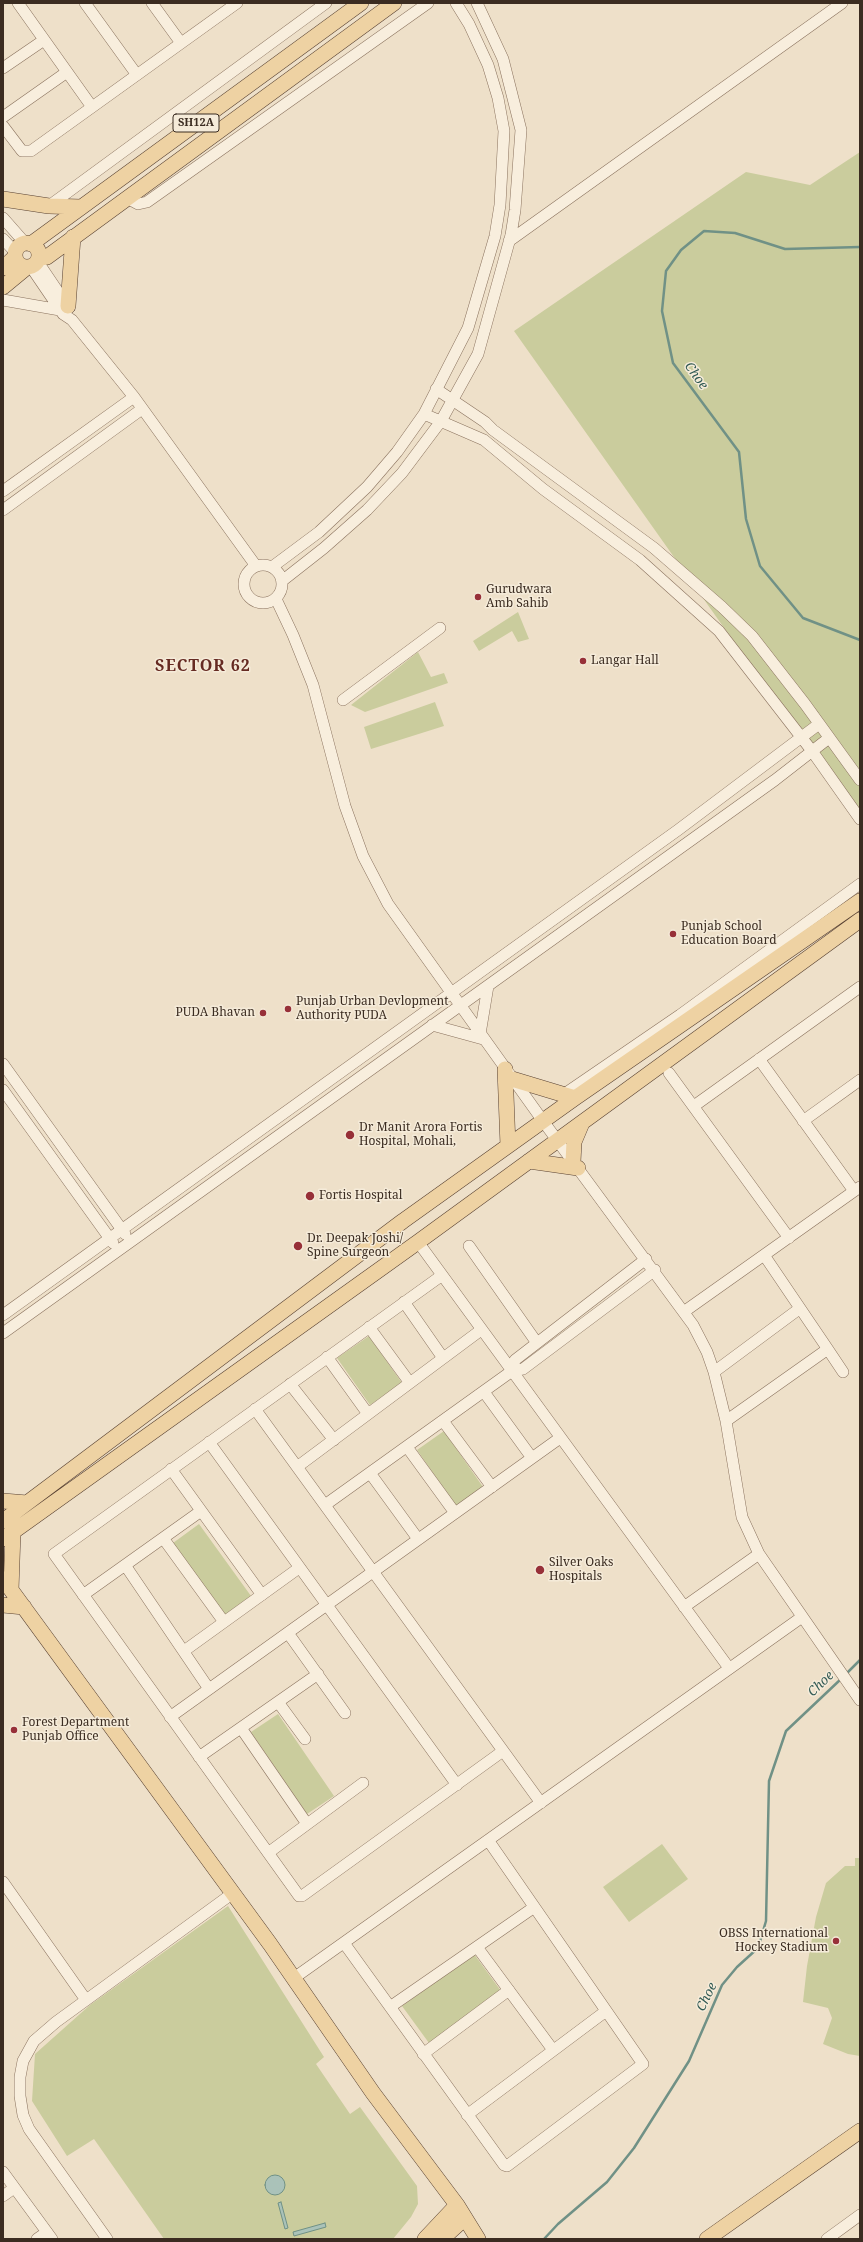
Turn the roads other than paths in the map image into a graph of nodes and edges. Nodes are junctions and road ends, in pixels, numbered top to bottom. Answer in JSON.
{"nodes":[{"id":1,"x":18,"y":3,"type":"edge"},
{"id":2,"x":85,"y":3,"type":"edge"},
{"id":3,"x":152,"y":3,"type":"edge"},
{"id":4,"x":238,"y":3,"type":"edge"},
{"id":5,"x":326,"y":3,"type":"edge"},
{"id":6,"x":361,"y":3,"type":"edge"},
{"id":7,"x":394,"y":3,"type":"edge"},
{"id":8,"x":428,"y":3,"type":"edge"},
{"id":9,"x":456,"y":3,"type":"edge"},
{"id":10,"x":477,"y":3,"type":"edge"},
{"id":11,"x":842,"y":3,"type":"edge"},
{"id":12,"x":44,"y":40,"type":"junction"},
{"id":13,"x":181,"y":43,"type":"junction"},
{"id":14,"x":5,"y":62,"type":"edge"},
{"id":15,"x":67,"y":72,"type":"junction"},
{"id":16,"x":137,"y":75,"type":"junction"},
{"id":17,"x":92,"y":107,"type":"junction"},
{"id":18,"x":3,"y":117,"type":"edge"},
{"id":19,"x":3,"y":126,"type":"edge"},
{"id":20,"x":127,"y":198,"type":"junction"},
{"id":21,"x":3,"y":199,"type":"edge"},
{"id":22,"x":49,"y":206,"type":"junction"},
{"id":23,"x":81,"y":207,"type":"junction"},
{"id":24,"x":3,"y":218,"type":"edge"},
{"id":25,"x":73,"y":237,"type":"junction"},
{"id":26,"x":3,"y":239,"type":"edge"},
{"id":27,"x":509,"y":242,"type":"junction"},
{"id":28,"x":22,"y":249,"type":"junction"},
{"id":29,"x":34,"y":263,"type":"junction"},
{"id":30,"x":3,"y":268,"type":"edge"},
{"id":31,"x":3,"y":287,"type":"edge"},
{"id":32,"x":3,"y":300,"type":"edge"},
{"id":33,"x":67,"y":312,"type":"junction"},
{"id":34,"x":436,"y":390,"type":"junction"},
{"id":35,"x":134,"y":397,"type":"junction"},
{"id":36,"x":454,"y":401,"type":"junction"},
{"id":37,"x":142,"y":409,"type":"junction"},
{"id":38,"x":424,"y":414,"type":"junction"},
{"id":39,"x":441,"y":421,"type":"junction"},
{"id":40,"x":3,"y":491,"type":"edge"},
{"id":41,"x":3,"y":510,"type":"edge"},
{"id":42,"x":256,"y":566,"type":"junction"},
{"id":43,"x":272,"y":567,"type":"junction"},
{"id":44,"x":282,"y":581,"type":"junction"},
{"id":45,"x":276,"y":599,"type":"junction"},
{"id":46,"x":440,"y":628,"type":"dead end"},
{"id":47,"x":343,"y":700,"type":"dead end"},
{"id":48,"x":819,"y":724,"type":"junction"},
{"id":49,"x":802,"y":737,"type":"junction"},
{"id":50,"x":829,"y":738,"type":"junction"},
{"id":51,"x":812,"y":751,"type":"junction"},
{"id":52,"x":765,"y":766,"type":"junction"},
{"id":53,"x":775,"y":780,"type":"junction"},
{"id":54,"x":860,"y":780,"type":"edge"},
{"id":55,"x":860,"y":819,"type":"edge"},
{"id":56,"x":678,"y":830,"type":"junction"},
{"id":57,"x":687,"y":842,"type":"junction"},
{"id":58,"x":860,"y":884,"type":"edge"},
{"id":59,"x":588,"y":894,"type":"junction"},
{"id":60,"x":860,"y":901,"type":"edge"},
{"id":61,"x":596,"y":907,"type":"junction"},
{"id":62,"x":860,"y":920,"type":"edge"},
{"id":63,"x":488,"y":986,"type":"junction"},
{"id":64,"x":860,"y":987,"type":"edge"},
{"id":65,"x":450,"y":992,"type":"junction"},
{"id":66,"x":460,"y":1006,"type":"junction"},
{"id":67,"x":432,"y":1025,"type":"junction"},
{"id":68,"x":482,"y":1036,"type":"junction"},
{"id":69,"x":759,"y":1059,"type":"junction"},
{"id":70,"x":3,"y":1064,"type":"edge"},
{"id":71,"x":670,"y":1073,"type":"dead end"},
{"id":72,"x":509,"y":1074,"type":"junction"},
{"id":73,"x":860,"y":1080,"type":"edge"},
{"id":74,"x":3,"y":1090,"type":"edge"},
{"id":75,"x":569,"y":1096,"type":"junction"},
{"id":76,"x":694,"y":1106,"type":"junction"},
{"id":77,"x":542,"y":1121,"type":"junction"},
{"id":78,"x":584,"y":1121,"type":"junction"},
{"id":79,"x":803,"y":1121,"type":"junction"},
{"id":80,"x":56,"y":1137,"type":"junction"},
{"id":81,"x":557,"y":1140,"type":"junction"},
{"id":82,"x":508,"y":1146,"type":"junction"},
{"id":83,"x":43,"y":1147,"type":"junction"},
{"id":84,"x":529,"y":1161,"type":"junction"},
{"id":85,"x":576,"y":1165,"type":"junction"},
{"id":86,"x":857,"y":1189,"type":"edge"},
{"id":87,"x":122,"y":1229,"type":"junction"},
{"id":88,"x":109,"y":1238,"type":"junction"},
{"id":89,"x":789,"y":1238,"type":"junction"},
{"id":90,"x":131,"y":1241,"type":"junction"},
{"id":91,"x":418,"y":1242,"type":"junction"},
{"id":92,"x":469,"y":1246,"type":"dead end"},
{"id":93,"x":118,"y":1250,"type":"junction"},
{"id":94,"x":764,"y":1255,"type":"junction"},
{"id":95,"x":646,"y":1259,"type":"junction"},
{"id":96,"x":655,"y":1270,"type":"junction"},
{"id":97,"x":441,"y":1276,"type":"junction"},
{"id":98,"x":404,"y":1302,"type":"junction"},
{"id":99,"x":799,"y":1309,"type":"junction"},
{"id":100,"x":685,"y":1311,"type":"junction"},
{"id":101,"x":3,"y":1314,"type":"edge"},
{"id":102,"x":369,"y":1327,"type":"junction"},
{"id":103,"x":481,"y":1330,"type":"junction"},
{"id":104,"x":3,"y":1333,"type":"edge"},
{"id":105,"x":537,"y":1343,"type":"junction"},
{"id":106,"x":827,"y":1348,"type":"junction"},
{"id":107,"x":327,"y":1357,"type":"junction"},
{"id":108,"x":443,"y":1358,"type":"junction"},
{"id":109,"x":512,"y":1371,"type":"junction"},
{"id":110,"x":714,"y":1372,"type":"junction"},
{"id":111,"x":843,"y":1372,"type":"dead end"},
{"id":112,"x":410,"y":1383,"type":"junction"},
{"id":113,"x":290,"y":1384,"type":"junction"},
{"id":114,"x":484,"y":1392,"type":"junction"},
{"id":115,"x":255,"y":1409,"type":"junction"},
{"id":116,"x":368,"y":1414,"type":"junction"},
{"id":117,"x":444,"y":1421,"type":"junction"},
{"id":118,"x":726,"y":1421,"type":"junction"},
{"id":119,"x":560,"y":1438,"type":"junction"},
{"id":120,"x":334,"y":1440,"type":"junction"},
{"id":121,"x":209,"y":1442,"type":"junction"},
{"id":122,"x":407,"y":1447,"type":"junction"},
{"id":123,"x":532,"y":1458,"type":"junction"},
{"id":124,"x":297,"y":1467,"type":"junction"},
{"id":125,"x":171,"y":1469,"type":"junction"},
{"id":126,"x":370,"y":1473,"type":"junction"},
{"id":127,"x":492,"y":1487,"type":"junction"},
{"id":128,"x":3,"y":1501,"type":"edge"},
{"id":129,"x":27,"y":1503,"type":"junction"},
{"id":130,"x":325,"y":1506,"type":"junction"},
{"id":131,"x":201,"y":1511,"type":"junction"},
{"id":132,"x":455,"y":1513,"type":"junction"},
{"id":133,"x":6,"y":1531,"type":"edge"},
{"id":134,"x":163,"y":1538,"type":"junction"},
{"id":135,"x":418,"y":1540,"type":"junction"},
{"id":136,"x":759,"y":1554,"type":"junction"},
{"id":137,"x":125,"y":1565,"type":"junction"},
{"id":138,"x":300,"y":1568,"type":"junction"},
{"id":139,"x":373,"y":1572,"type":"junction"},
{"id":140,"x":7,"y":1584,"type":"edge"},
{"id":141,"x":83,"y":1595,"type":"junction"},
{"id":142,"x":262,"y":1595,"type":"junction"},
{"id":143,"x":3,"y":1604,"type":"edge"},
{"id":144,"x":326,"y":1605,"type":"junction"},
{"id":145,"x":24,"y":1607,"type":"junction"},
{"id":146,"x":684,"y":1607,"type":"junction"},
{"id":147,"x":802,"y":1616,"type":"junction"},
{"id":148,"x":224,"y":1622,"type":"junction"},
{"id":149,"x":288,"y":1633,"type":"junction"},
{"id":150,"x":184,"y":1651,"type":"junction"},
{"id":151,"x":729,"y":1668,"type":"junction"},
{"id":152,"x":318,"y":1674,"type":"junction"},
{"id":153,"x":209,"y":1689,"type":"junction"},
{"id":154,"x":860,"y":1700,"type":"edge"},
{"id":155,"x":278,"y":1702,"type":"junction"},
{"id":156,"x":345,"y":1713,"type":"dead end"},
{"id":157,"x":170,"y":1717,"type":"junction"},
{"id":158,"x":241,"y":1728,"type":"junction"},
{"id":159,"x":305,"y":1739,"type":"dead end"},
{"id":160,"x":503,"y":1751,"type":"junction"},
{"id":161,"x":199,"y":1757,"type":"junction"},
{"id":162,"x":363,"y":1783,"type":"dead end"},
{"id":163,"x":457,"y":1785,"type":"junction"},
{"id":164,"x":541,"y":1803,"type":"junction"},
{"id":165,"x":307,"y":1824,"type":"junction"},
{"id":166,"x":488,"y":1840,"type":"junction"},
{"id":167,"x":268,"y":1853,"type":"junction"},
{"id":168,"x":3,"y":1882,"type":"edge"},
{"id":169,"x":232,"y":1893,"type":"junction"},
{"id":170,"x":533,"y":1908,"type":"junction"},
{"id":171,"x":344,"y":1943,"type":"junction"},
{"id":172,"x":477,"y":1947,"type":"junction"},
{"id":173,"x":294,"y":1978,"type":"junction"},
{"id":174,"x":509,"y":1990,"type":"junction"},
{"id":175,"x":86,"y":2000,"type":"junction"},
{"id":176,"x":390,"y":2007,"type":"junction"},
{"id":177,"x":606,"y":2011,"type":"junction"},
{"id":178,"x":553,"y":2050,"type":"junction"},
{"id":179,"x":423,"y":2054,"type":"junction"},
{"id":180,"x":467,"y":2115,"type":"junction"},
{"id":181,"x":860,"y":2130,"type":"edge"},
{"id":182,"x":860,"y":2142,"type":"edge"},
{"id":183,"x":3,"y":2172,"type":"edge"},
{"id":184,"x":14,"y":2188,"type":"junction"},
{"id":185,"x":3,"y":2196,"type":"edge"},
{"id":186,"x":461,"y":2211,"type":"junction"},
{"id":187,"x":858,"y":2221,"type":"edge"},
{"id":188,"x":50,"y":2236,"type":"edge"},
{"id":189,"x":37,"y":2239,"type":"edge"},
{"id":190,"x":107,"y":2239,"type":"edge"},
{"id":191,"x":425,"y":2239,"type":"edge"},
{"id":192,"x":442,"y":2239,"type":"edge"},
{"id":193,"x":478,"y":2239,"type":"edge"},
{"id":194,"x":707,"y":2239,"type":"edge"},
{"id":195,"x":724,"y":2239,"type":"edge"},
{"id":196,"x":827,"y":2239,"type":"edge"}],
"edges":[{"from":1,"to":12,"type":"street"},
{"from":2,"to":16,"type":"street"},
{"from":3,"to":13,"type":"street"},
{"from":4,"to":13,"type":"street"},
{"from":5,"to":22,"type":"street"},
{"from":6,"to":23,"type":"main road","number":"SH12A"},
{"from":7,"to":20,"type":"main road","number":"SH12A"},
{"from":8,"to":20,"type":"street"},
{"from":9,"to":34,"type":"street"},
{"from":10,"to":27,"type":"street"},
{"from":11,"to":27,"type":"street"},
{"from":12,"to":14,"type":"street"},
{"from":12,"to":15,"type":"street"},
{"from":13,"to":16,"type":"street"},
{"from":15,"to":17,"type":"street"},
{"from":15,"to":18,"type":"street"},
{"from":16,"to":17,"type":"street"},
{"from":17,"to":19,"type":"street"},
{"from":20,"to":25,"type":"main road","number":"SH12A"},
{"from":21,"to":22,"type":"main road"},
{"from":22,"to":23,"type":"main road"},
{"from":23,"to":28,"type":"main road","number":"SH12A"},
{"from":24,"to":28,"type":"street"},
{"from":25,"to":29,"type":"main road","number":"SH12A"},
{"from":25,"to":33,"type":"main road"},
{"from":26,"to":28,"type":"street"},
{"from":27,"to":36,"type":"street"},
{"from":28,"to":29,"type":"main road"},
{"from":28,"to":29,"type":"main road"},
{"from":28,"to":30,"type":"main road","number":"SH12A"},
{"from":29,"to":31,"type":"main road","number":"SH12A"},
{"from":29,"to":33,"type":"street"},
{"from":32,"to":33,"type":"street"},
{"from":33,"to":35,"type":"street"},
{"from":34,"to":36,"type":"street"},
{"from":34,"to":38,"type":"street"},
{"from":35,"to":37,"type":"street"},
{"from":35,"to":40,"type":"street"},
{"from":36,"to":39,"type":"street"},
{"from":36,"to":48,"type":"street"},
{"from":37,"to":41,"type":"street"},
{"from":37,"to":42,"type":"street"},
{"from":38,"to":39,"type":"street"},
{"from":38,"to":43,"type":"street"},
{"from":39,"to":44,"type":"street"},
{"from":39,"to":49,"type":"street"},
{"from":42,"to":43,"type":"street"},
{"from":42,"to":45,"type":"street"},
{"from":43,"to":44,"type":"street"},
{"from":44,"to":45,"type":"street"},
{"from":45,"to":65,"type":"street"},
{"from":46,"to":47,"type":"street"},
{"from":48,"to":49,"type":"street"},
{"from":48,"to":50,"type":"street"},
{"from":49,"to":51,"type":"street"},
{"from":49,"to":52,"type":"street"},
{"from":50,"to":51,"type":"street"},
{"from":50,"to":54,"type":"street"},
{"from":51,"to":53,"type":"street"},
{"from":51,"to":55,"type":"street"},
{"from":52,"to":53,"type":"street"},
{"from":52,"to":56,"type":"street"},
{"from":53,"to":57,"type":"street"},
{"from":56,"to":57,"type":"street"},
{"from":56,"to":59,"type":"street"},
{"from":57,"to":61,"type":"street"},
{"from":58,"to":75,"type":"street"},
{"from":59,"to":61,"type":"street"},
{"from":59,"to":65,"type":"street"},
{"from":60,"to":75,"type":"main road"},
{"from":61,"to":63,"type":"street"},
{"from":62,"to":78,"type":"main road"},
{"from":63,"to":66,"type":"street"},
{"from":63,"to":68,"type":"street"},
{"from":64,"to":69,"type":"street"},
{"from":65,"to":66,"type":"street"},
{"from":65,"to":87,"type":"street"},
{"from":66,"to":67,"type":"street"},
{"from":66,"to":68,"type":"street"},
{"from":67,"to":68,"type":"street"},
{"from":67,"to":90,"type":"street"},
{"from":68,"to":72,"type":"street"},
{"from":69,"to":76,"type":"street"},
{"from":69,"to":79,"type":"street"},
{"from":70,"to":80,"type":"street"},
{"from":71,"to":76,"type":"street"},
{"from":72,"to":75,"type":"main road"},
{"from":72,"to":77,"type":"street"},
{"from":72,"to":82,"type":"main road"},
{"from":73,"to":79,"type":"street"},
{"from":74,"to":83,"type":"street"},
{"from":75,"to":77,"type":"main road"},
{"from":76,"to":89,"type":"street"},
{"from":77,"to":81,"type":"street"},
{"from":77,"to":82,"type":"main road"},
{"from":78,"to":81,"type":"main road"},
{"from":78,"to":85,"type":"main road"},
{"from":79,"to":86,"type":"street"},
{"from":80,"to":83,"type":"street"},
{"from":80,"to":87,"type":"street"},
{"from":81,"to":84,"type":"main road"},
{"from":81,"to":85,"type":"street"},
{"from":82,"to":129,"type":"main road"},
{"from":83,"to":88,"type":"street"},
{"from":84,"to":85,"type":"main road"},
{"from":84,"to":91,"type":"main road"},
{"from":85,"to":95,"type":"street"},
{"from":86,"to":89,"type":"street"},
{"from":87,"to":88,"type":"street"},
{"from":87,"to":90,"type":"street"},
{"from":88,"to":93,"type":"street"},
{"from":88,"to":101,"type":"street"},
{"from":89,"to":94,"type":"street"},
{"from":90,"to":93,"type":"street"},
{"from":91,"to":97,"type":"street"},
{"from":91,"to":133,"type":"main road"},
{"from":92,"to":105,"type":"street"},
{"from":93,"to":104,"type":"street"},
{"from":94,"to":99,"type":"street"},
{"from":94,"to":100,"type":"street"},
{"from":95,"to":96,"type":"street"},
{"from":95,"to":105,"type":"street"},
{"from":96,"to":100,"type":"street"},
{"from":96,"to":109,"type":"street"},
{"from":97,"to":98,"type":"street"},
{"from":97,"to":103,"type":"street"},
{"from":98,"to":102,"type":"street"},
{"from":98,"to":108,"type":"street"},
{"from":99,"to":106,"type":"street"},
{"from":99,"to":110,"type":"street"},
{"from":100,"to":110,"type":"street"},
{"from":102,"to":107,"type":"street"},
{"from":102,"to":112,"type":"street"},
{"from":103,"to":108,"type":"street"},
{"from":103,"to":109,"type":"street"},
{"from":105,"to":109,"type":"street"},
{"from":106,"to":111,"type":"street"},
{"from":106,"to":118,"type":"street"},
{"from":107,"to":113,"type":"street"},
{"from":107,"to":116,"type":"street"},
{"from":108,"to":112,"type":"street"},
{"from":109,"to":114,"type":"street"},
{"from":109,"to":119,"type":"street"},
{"from":110,"to":118,"type":"street"},
{"from":112,"to":116,"type":"street"},
{"from":113,"to":115,"type":"street"},
{"from":113,"to":120,"type":"street"},
{"from":114,"to":117,"type":"street"},
{"from":114,"to":123,"type":"street"},
{"from":115,"to":121,"type":"street"},
{"from":115,"to":124,"type":"street"},
{"from":116,"to":120,"type":"street"},
{"from":117,"to":122,"type":"street"},
{"from":117,"to":127,"type":"street"},
{"from":118,"to":136,"type":"street"},
{"from":119,"to":123,"type":"street"},
{"from":119,"to":146,"type":"street"},
{"from":120,"to":124,"type":"street"},
{"from":121,"to":125,"type":"street"},
{"from":121,"to":138,"type":"street"},
{"from":122,"to":126,"type":"street"},
{"from":122,"to":132,"type":"street"},
{"from":123,"to":127,"type":"street"},
{"from":124,"to":130,"type":"street"},
{"from":125,"to":131,"type":"street"},
{"from":125,"to":141,"type":"street"},
{"from":126,"to":130,"type":"street"},
{"from":126,"to":135,"type":"street"},
{"from":127,"to":132,"type":"street"},
{"from":128,"to":129,"type":"main road"},
{"from":129,"to":133,"type":"main road"},
{"from":130,"to":139,"type":"street"},
{"from":131,"to":134,"type":"street"},
{"from":131,"to":142,"type":"street"},
{"from":132,"to":135,"type":"street"},
{"from":133,"to":140,"type":"main road"},
{"from":134,"to":137,"type":"street"},
{"from":134,"to":148,"type":"street"},
{"from":135,"to":139,"type":"street"},
{"from":136,"to":146,"type":"street"},
{"from":136,"to":147,"type":"street"},
{"from":137,"to":141,"type":"street"},
{"from":137,"to":150,"type":"street"},
{"from":138,"to":142,"type":"street"},
{"from":138,"to":144,"type":"street"},
{"from":139,"to":144,"type":"street"},
{"from":139,"to":160,"type":"street"},
{"from":140,"to":145,"type":"main road"},
{"from":141,"to":157,"type":"street"},
{"from":142,"to":148,"type":"street"},
{"from":143,"to":145,"type":"main road"},
{"from":144,"to":149,"type":"street"},
{"from":144,"to":163,"type":"street"},
{"from":145,"to":169,"type":"main road"},
{"from":146,"to":151,"type":"street"},
{"from":147,"to":151,"type":"street"},
{"from":147,"to":154,"type":"street"},
{"from":148,"to":150,"type":"street"},
{"from":149,"to":152,"type":"street"},
{"from":149,"to":153,"type":"street"},
{"from":150,"to":153,"type":"street"},
{"from":151,"to":164,"type":"street"},
{"from":152,"to":155,"type":"street"},
{"from":152,"to":156,"type":"street"},
{"from":153,"to":157,"type":"street"},
{"from":155,"to":158,"type":"street"},
{"from":155,"to":159,"type":"street"},
{"from":157,"to":161,"type":"street"},
{"from":158,"to":161,"type":"street"},
{"from":158,"to":165,"type":"street"},
{"from":160,"to":163,"type":"street"},
{"from":160,"to":164,"type":"street"},
{"from":161,"to":167,"type":"street"},
{"from":162,"to":165,"type":"street"},
{"from":163,"to":167,"type":"street"},
{"from":164,"to":166,"type":"street"},
{"from":165,"to":167,"type":"street"},
{"from":166,"to":170,"type":"street"},
{"from":166,"to":171,"type":"street"},
{"from":168,"to":175,"type":"street"},
{"from":169,"to":173,"type":"main road"},
{"from":169,"to":175,"type":"street"},
{"from":170,"to":172,"type":"street"},
{"from":170,"to":177,"type":"street"},
{"from":171,"to":173,"type":"street"},
{"from":171,"to":176,"type":"street"},
{"from":172,"to":174,"type":"street"},
{"from":172,"to":176,"type":"street"},
{"from":173,"to":186,"type":"main road"},
{"from":174,"to":178,"type":"street"},
{"from":174,"to":179,"type":"street"},
{"from":175,"to":190,"type":"street"},
{"from":176,"to":179,"type":"street"},
{"from":177,"to":178,"type":"street"},
{"from":177,"to":180,"type":"street"},
{"from":178,"to":180,"type":"street"},
{"from":179,"to":180,"type":"street"},
{"from":181,"to":194,"type":"main road"},
{"from":182,"to":195,"type":"main road"},
{"from":183,"to":184,"type":"street"},
{"from":184,"to":185,"type":"street"},
{"from":184,"to":188,"type":"street"},
{"from":186,"to":191,"type":"main road"},
{"from":186,"to":192,"type":"main road"},
{"from":186,"to":193,"type":"main road"},
{"from":187,"to":196,"type":"street"},
{"from":188,"to":189,"type":"street"}]}
